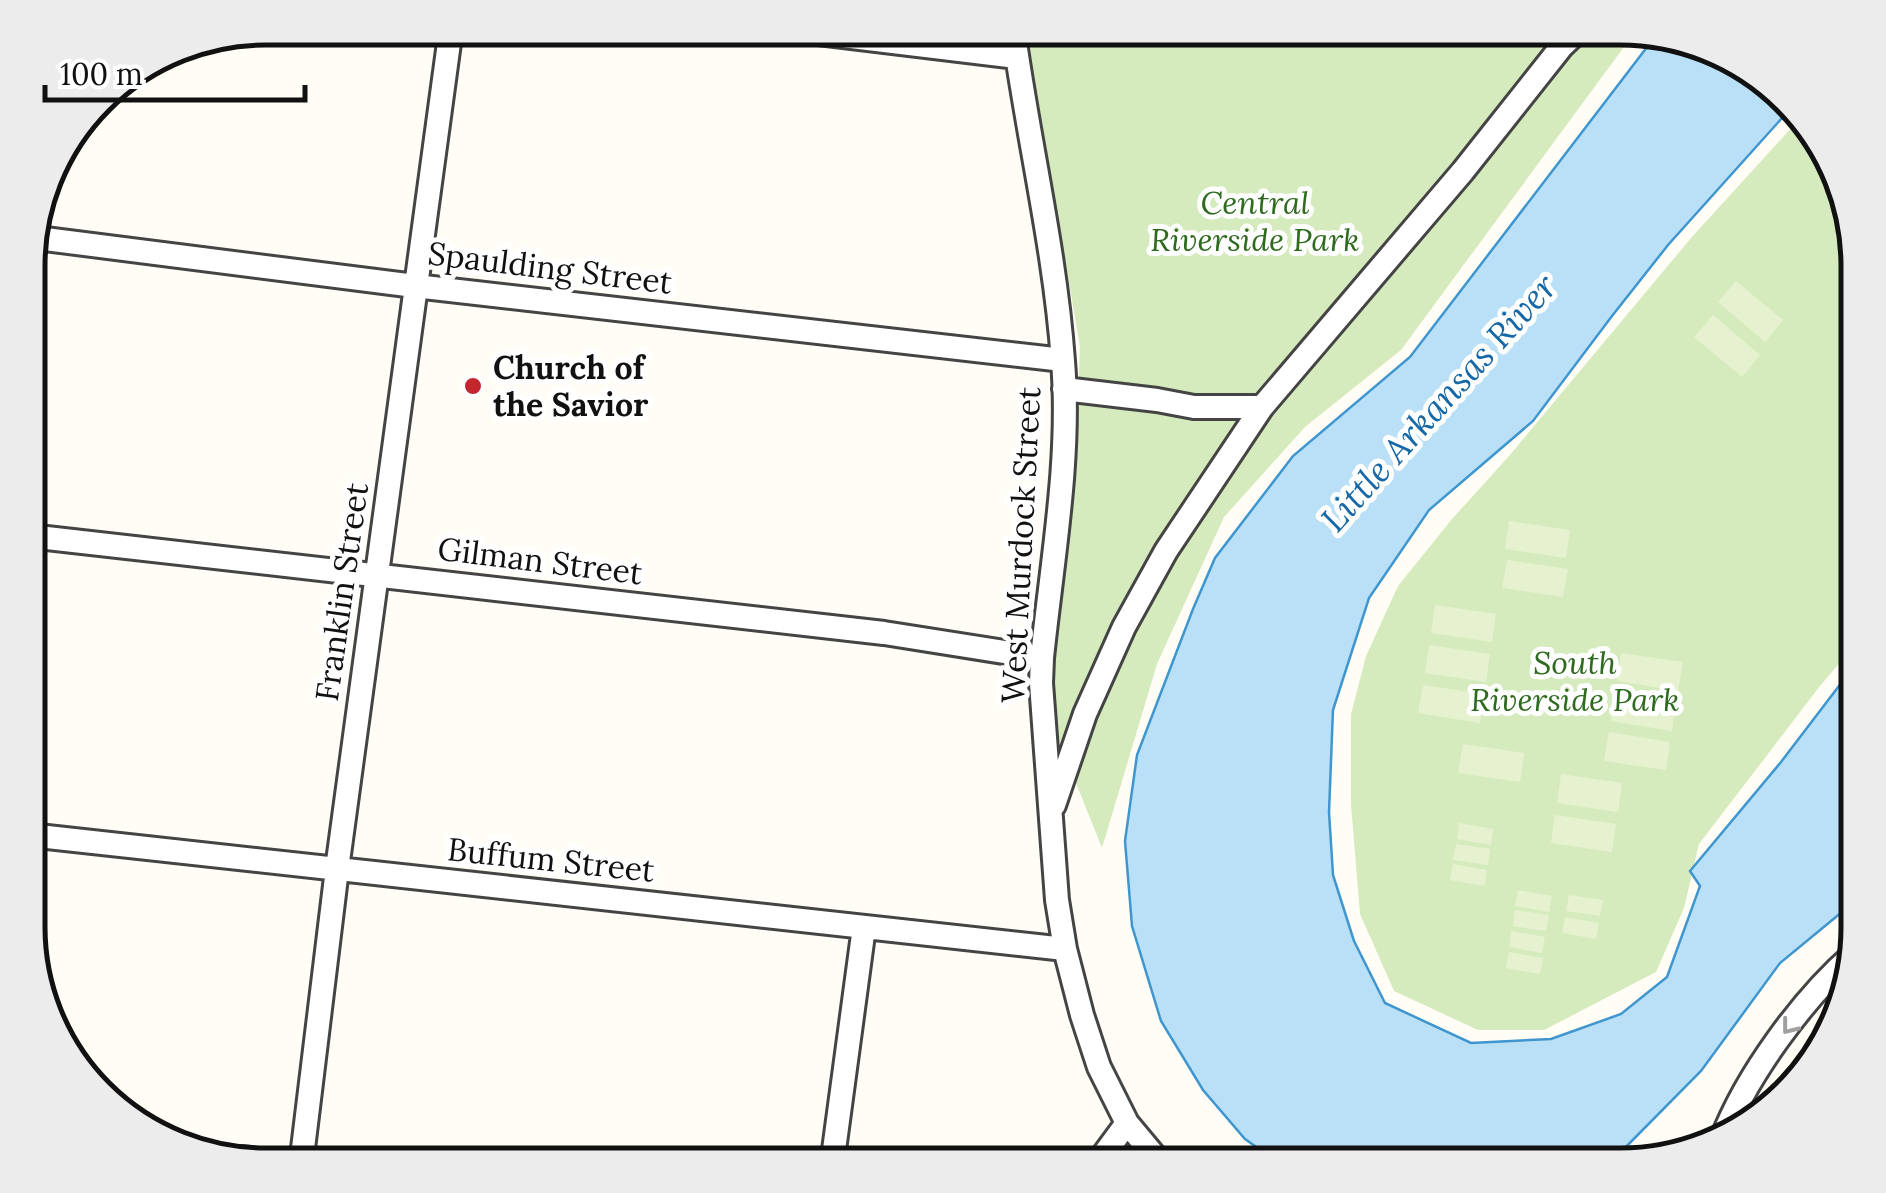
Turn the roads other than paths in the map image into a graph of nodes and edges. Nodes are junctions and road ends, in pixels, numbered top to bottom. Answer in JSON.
{"nodes":[{"id":1,"x":449,"y":45,"type":"edge"},
{"id":2,"x":918,"y":45,"type":"edge"},
{"id":3,"x":1015,"y":45,"type":"edge"},
{"id":4,"x":1560,"y":45,"type":"edge"},
{"id":5,"x":1017,"y":57,"type":"junction"},
{"id":6,"x":47,"y":239,"type":"edge"},
{"id":7,"x":416,"y":286,"type":"junction"},
{"id":8,"x":1063,"y":360,"type":"junction"},
{"id":9,"x":1064,"y":389,"type":"junction"},
{"id":10,"x":1262,"y":408,"type":"junction"},
{"id":11,"x":45,"y":538,"type":"edge"},
{"id":12,"x":377,"y":575,"type":"junction"},
{"id":13,"x":1042,"y":658,"type":"junction"},
{"id":14,"x":1051,"y":813,"type":"junction"},
{"id":15,"x":45,"y":837,"type":"edge"},
{"id":16,"x":338,"y":869,"type":"junction"},
{"id":17,"x":864,"y":927,"type":"junction"},
{"id":18,"x":1065,"y":949,"type":"junction"},
{"id":19,"x":1836,"y":973,"type":"edge"},
{"id":20,"x":1732,"y":1114,"type":"junction"},
{"id":21,"x":1730,"y":1118,"type":"edge"},
{"id":22,"x":1729,"y":1119,"type":"edge"},
{"id":23,"x":1128,"y":1124,"type":"junction"},
{"id":24,"x":304,"y":1148,"type":"edge"},
{"id":25,"x":834,"y":1148,"type":"edge"},
{"id":26,"x":1109,"y":1148,"type":"edge"},
{"id":27,"x":1148,"y":1148,"type":"edge"}],
"edges":[{"from":1,"to":7,"type":"street","name":"Franklin Street"},
{"from":2,"to":5,"type":"street"},
{"from":3,"to":5,"type":"street","name":"West Murdock Street"},
{"from":4,"to":10,"type":"street"},
{"from":5,"to":8,"type":"street","name":"West Murdock Street"},
{"from":6,"to":7,"type":"street","name":"Spaulding Street"},
{"from":7,"to":8,"type":"street","name":"Spaulding Street"},
{"from":7,"to":12,"type":"street","name":"Franklin Street"},
{"from":8,"to":9,"type":"street","name":"West Murdock Street"},
{"from":9,"to":10,"type":"street"},
{"from":9,"to":13,"type":"street","name":"West Murdock Street"},
{"from":10,"to":14,"type":"street"},
{"from":11,"to":12,"type":"street","name":"Gilman Street"},
{"from":12,"to":13,"type":"street","name":"Gilman Street"},
{"from":12,"to":16,"type":"street","name":"Franklin Street"},
{"from":13,"to":14,"type":"street","name":"West Murdock Street"},
{"from":14,"to":18,"type":"street","name":"West Murdock Street"},
{"from":15,"to":16,"type":"street","name":"Buffum Street"},
{"from":16,"to":17,"type":"street","name":"Buffum Street"},
{"from":16,"to":24,"type":"street","name":"Franklin Street"},
{"from":17,"to":18,"type":"street","name":"Buffum Street"},
{"from":17,"to":25,"type":"street"},
{"from":18,"to":23,"type":"street","name":"West Murdock Street"},
{"from":19,"to":20,"type":"street","one_way":true},
{"from":20,"to":21,"type":"street"},
{"from":20,"to":22,"type":"street"},
{"from":23,"to":26,"type":"street"},
{"from":23,"to":27,"type":"street","name":"West Murdock Street"}]}
